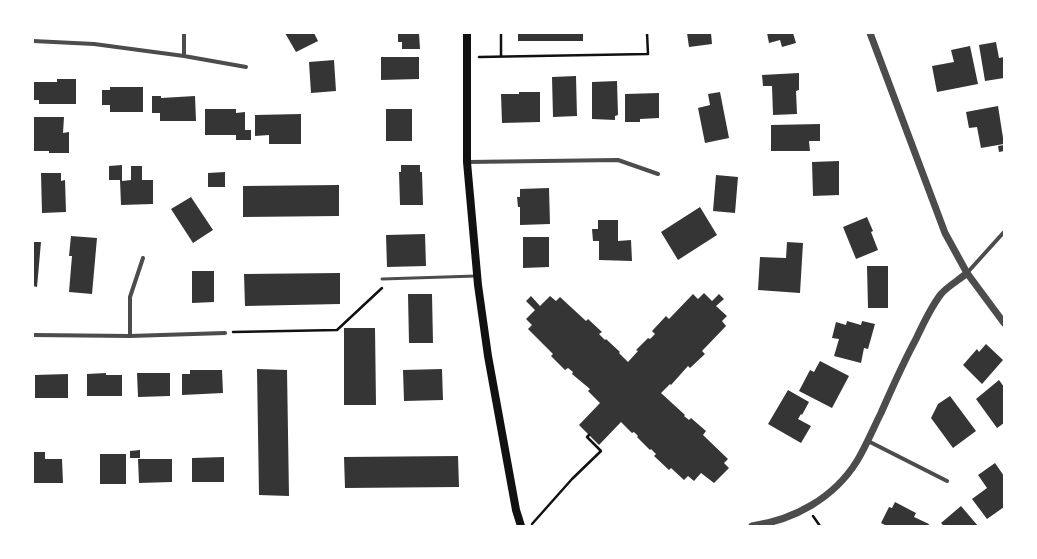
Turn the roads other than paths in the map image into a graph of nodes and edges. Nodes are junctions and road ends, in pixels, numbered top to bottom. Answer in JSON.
{"nodes":[{"id":1,"x":184,"y":33,"type":"edge"},
{"id":2,"x":467,"y":33,"type":"edge"},
{"id":3,"x":870,"y":33,"type":"edge"},
{"id":4,"x":33,"y":42,"type":"edge"},
{"id":5,"x":184,"y":56,"type":"junction"},
{"id":6,"x":246,"y":67,"type":"dead end"},
{"id":7,"x":467,"y":162,"type":"junction"},
{"id":8,"x":658,"y":174,"type":"dead end"},
{"id":9,"x":1004,"y":232,"type":"edge"},
{"id":10,"x":143,"y":258,"type":"dead end"},
{"id":11,"x":967,"y":274,"type":"junction"},
{"id":12,"x":478,"y":276,"type":"junction"},
{"id":13,"x":382,"y":278,"type":"dead end"},
{"id":14,"x":1004,"y":323,"type":"edge"},
{"id":15,"x":225,"y":333,"type":"road end"},
{"id":16,"x":33,"y":335,"type":"edge"},
{"id":17,"x":130,"y":336,"type":"junction"},
{"id":18,"x":868,"y":442,"type":"junction"},
{"id":19,"x":947,"y":481,"type":"dead end"},
{"id":20,"x":521,"y":526,"type":"edge"},
{"id":21,"x":752,"y":526,"type":"edge"}],
"edges":[{"from":1,"to":5,"type":"street"},
{"from":2,"to":7,"type":"main road"},
{"from":3,"to":11,"type":"street"},
{"from":4,"to":5,"type":"street"},
{"from":5,"to":6,"type":"street"},
{"from":7,"to":8,"type":"street"},
{"from":7,"to":12,"type":"main road"},
{"from":9,"to":11,"type":"street"},
{"from":10,"to":17,"type":"street"},
{"from":11,"to":14,"type":"street"},
{"from":11,"to":18,"type":"street"},
{"from":12,"to":13,"type":"lane"},
{"from":12,"to":20,"type":"main road"},
{"from":15,"to":17,"type":"street"},
{"from":16,"to":17,"type":"street"},
{"from":18,"to":19,"type":"street"},
{"from":18,"to":21,"type":"street"}]}
